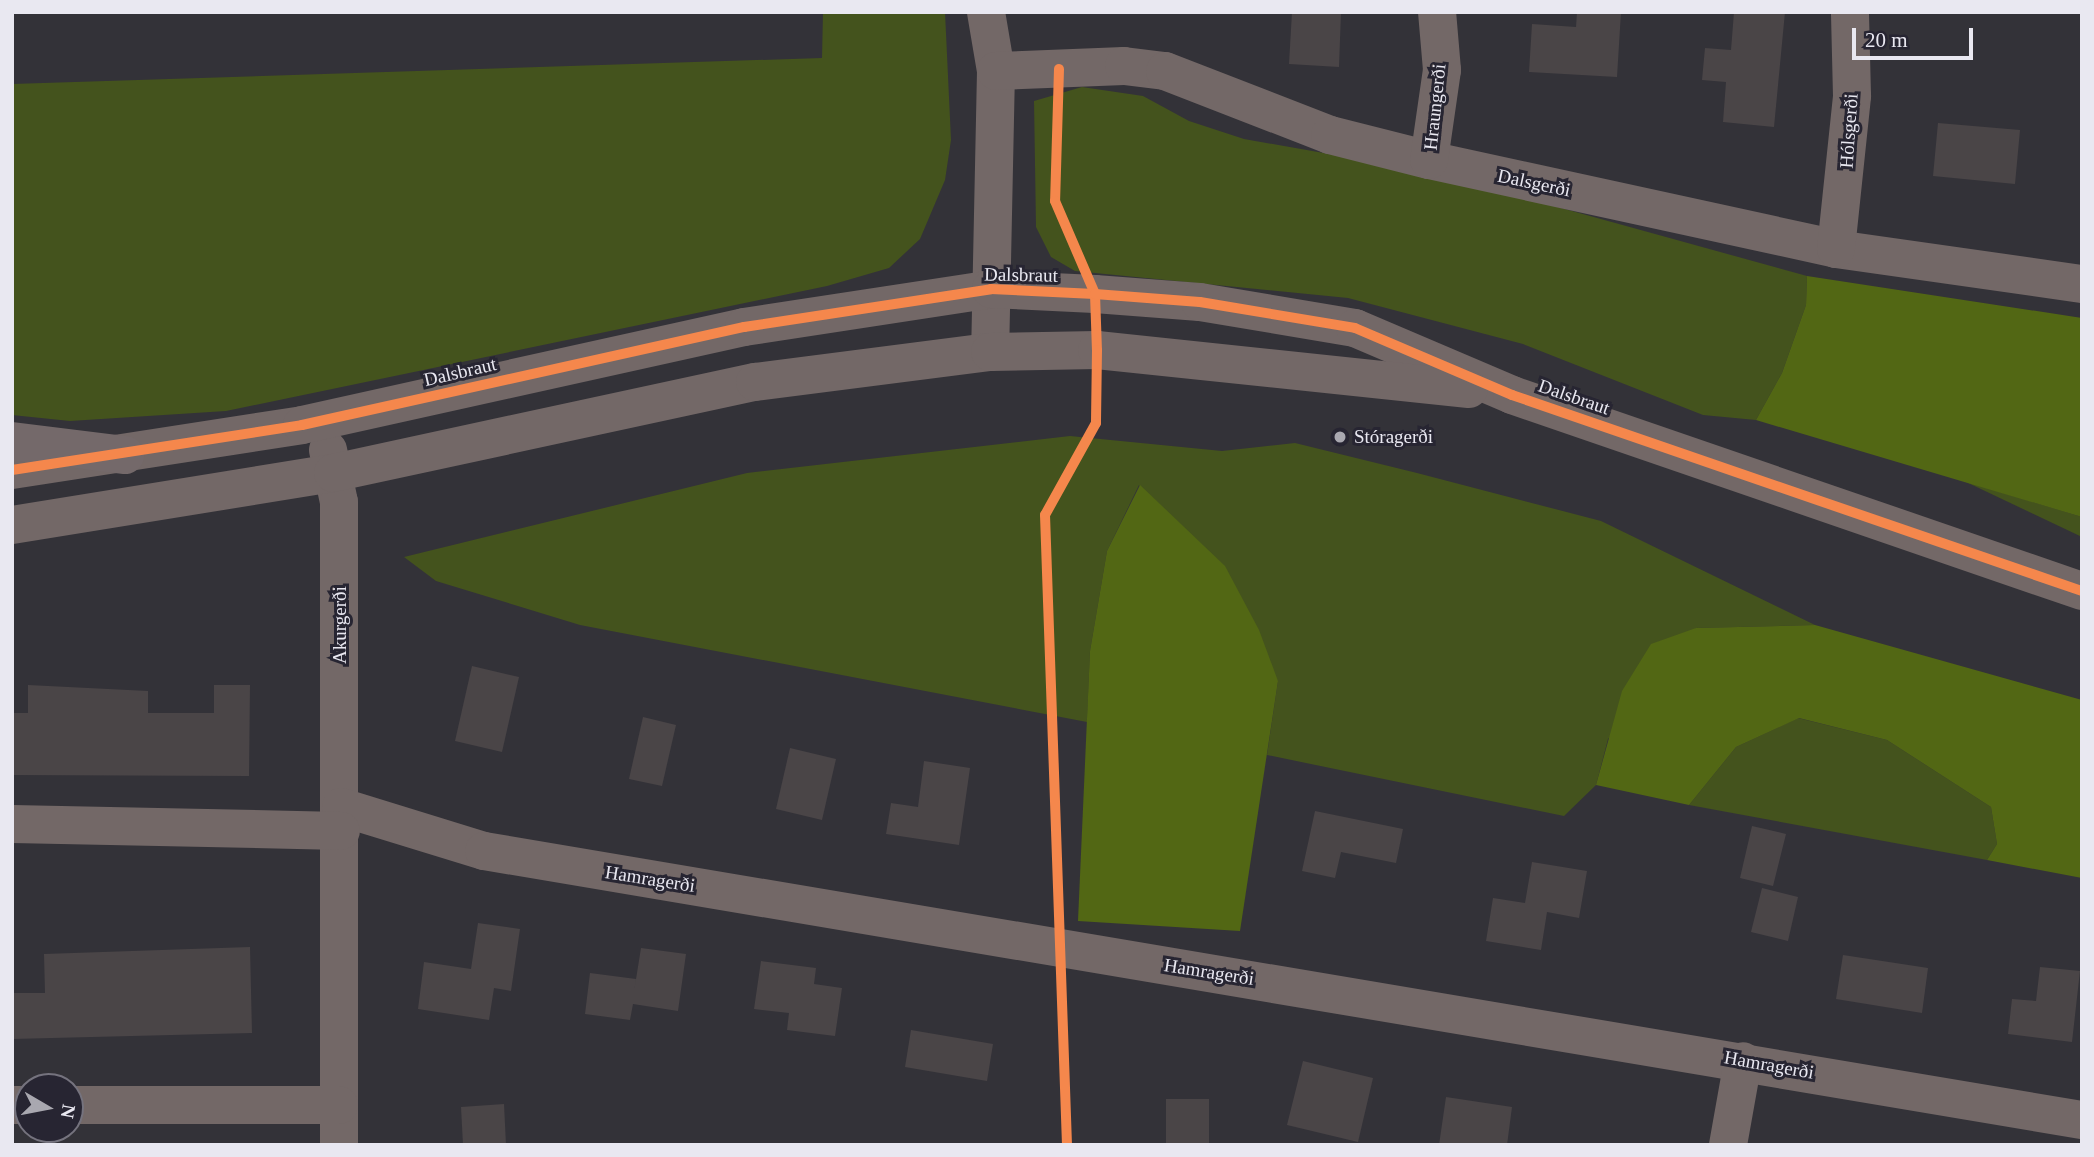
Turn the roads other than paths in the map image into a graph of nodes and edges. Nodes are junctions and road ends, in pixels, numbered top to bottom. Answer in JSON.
{"nodes":[{"id":1,"x":986,"y":12,"type":"edge"},
{"id":2,"x":1437,"y":12,"type":"edge"},
{"id":3,"x":1850,"y":12,"type":"edge"},
{"id":4,"x":996,"y":71,"type":"junction"},
{"id":5,"x":1429,"y":160,"type":"junction"},
{"id":6,"x":1836,"y":249,"type":"junction"},
{"id":7,"x":2082,"y":284,"type":"edge"},
{"id":8,"x":991,"y":289,"type":"junction"},
{"id":9,"x":990,"y":352,"type":"junction"},
{"id":10,"x":1512,"y":394,"type":"junction"},
{"id":11,"x":322,"y":421,"type":"junction"},
{"id":12,"x":12,"y":441,"type":"edge"},
{"id":13,"x":125,"y":454,"type":"junction"},
{"id":14,"x":12,"y":470,"type":"edge"},
{"id":15,"x":333,"y":473,"type":"junction"},
{"id":16,"x":12,"y":525,"type":"edge"},
{"id":17,"x":2082,"y":591,"type":"edge"},
{"id":18,"x":341,"y":819,"type":"junction"},
{"id":19,"x":12,"y":824,"type":"edge"},
{"id":20,"x":1743,"y":1061,"type":"junction"},
{"id":21,"x":84,"y":1105,"type":"edge"},
{"id":22,"x":339,"y":1105,"type":"junction"},
{"id":23,"x":2082,"y":1120,"type":"edge"},
{"id":24,"x":339,"y":1145,"type":"edge"},
{"id":25,"x":1728,"y":1145,"type":"edge"}],
"edges":[{"from":1,"to":4,"type":"street"},
{"from":2,"to":5,"type":"street","name":"Hraungerði"},
{"from":3,"to":6,"type":"street","name":"Hólsgerði"},
{"from":4,"to":5,"type":"street","name":"Dalsgerði"},
{"from":4,"to":8,"type":"street"},
{"from":5,"to":6,"type":"street","name":"Dalsgerði"},
{"from":6,"to":7,"type":"street","name":"Dalsgerði"},
{"from":8,"to":9,"type":"street"},
{"from":8,"to":10,"type":"street","name":"Dalsbraut"},
{"from":8,"to":11,"type":"street","name":"Dalsbraut"},
{"from":9,"to":10,"type":"street","name":"Dalsbraut"},
{"from":9,"to":15,"type":"street","name":"Dalsbraut"},
{"from":10,"to":17,"type":"street","name":"Dalsbraut"},
{"from":11,"to":13,"type":"street","name":"Dalsbraut"},
{"from":11,"to":15,"type":"street","name":"Akurgerði"},
{"from":12,"to":13,"type":"main road"},
{"from":13,"to":14,"type":"street","name":"Dalsbraut"},
{"from":15,"to":16,"type":"street","name":"Dalsbraut"},
{"from":15,"to":18,"type":"street","name":"Akurgerði"},
{"from":18,"to":19,"type":"street"},
{"from":18,"to":20,"type":"street","name":"Hamragerði"},
{"from":18,"to":22,"type":"street","name":"Akurgerði"},
{"from":20,"to":23,"type":"street","name":"Hamragerði"},
{"from":20,"to":25,"type":"street"},
{"from":21,"to":22,"type":"street"},
{"from":22,"to":24,"type":"street","name":"Akurgerði"}]}
